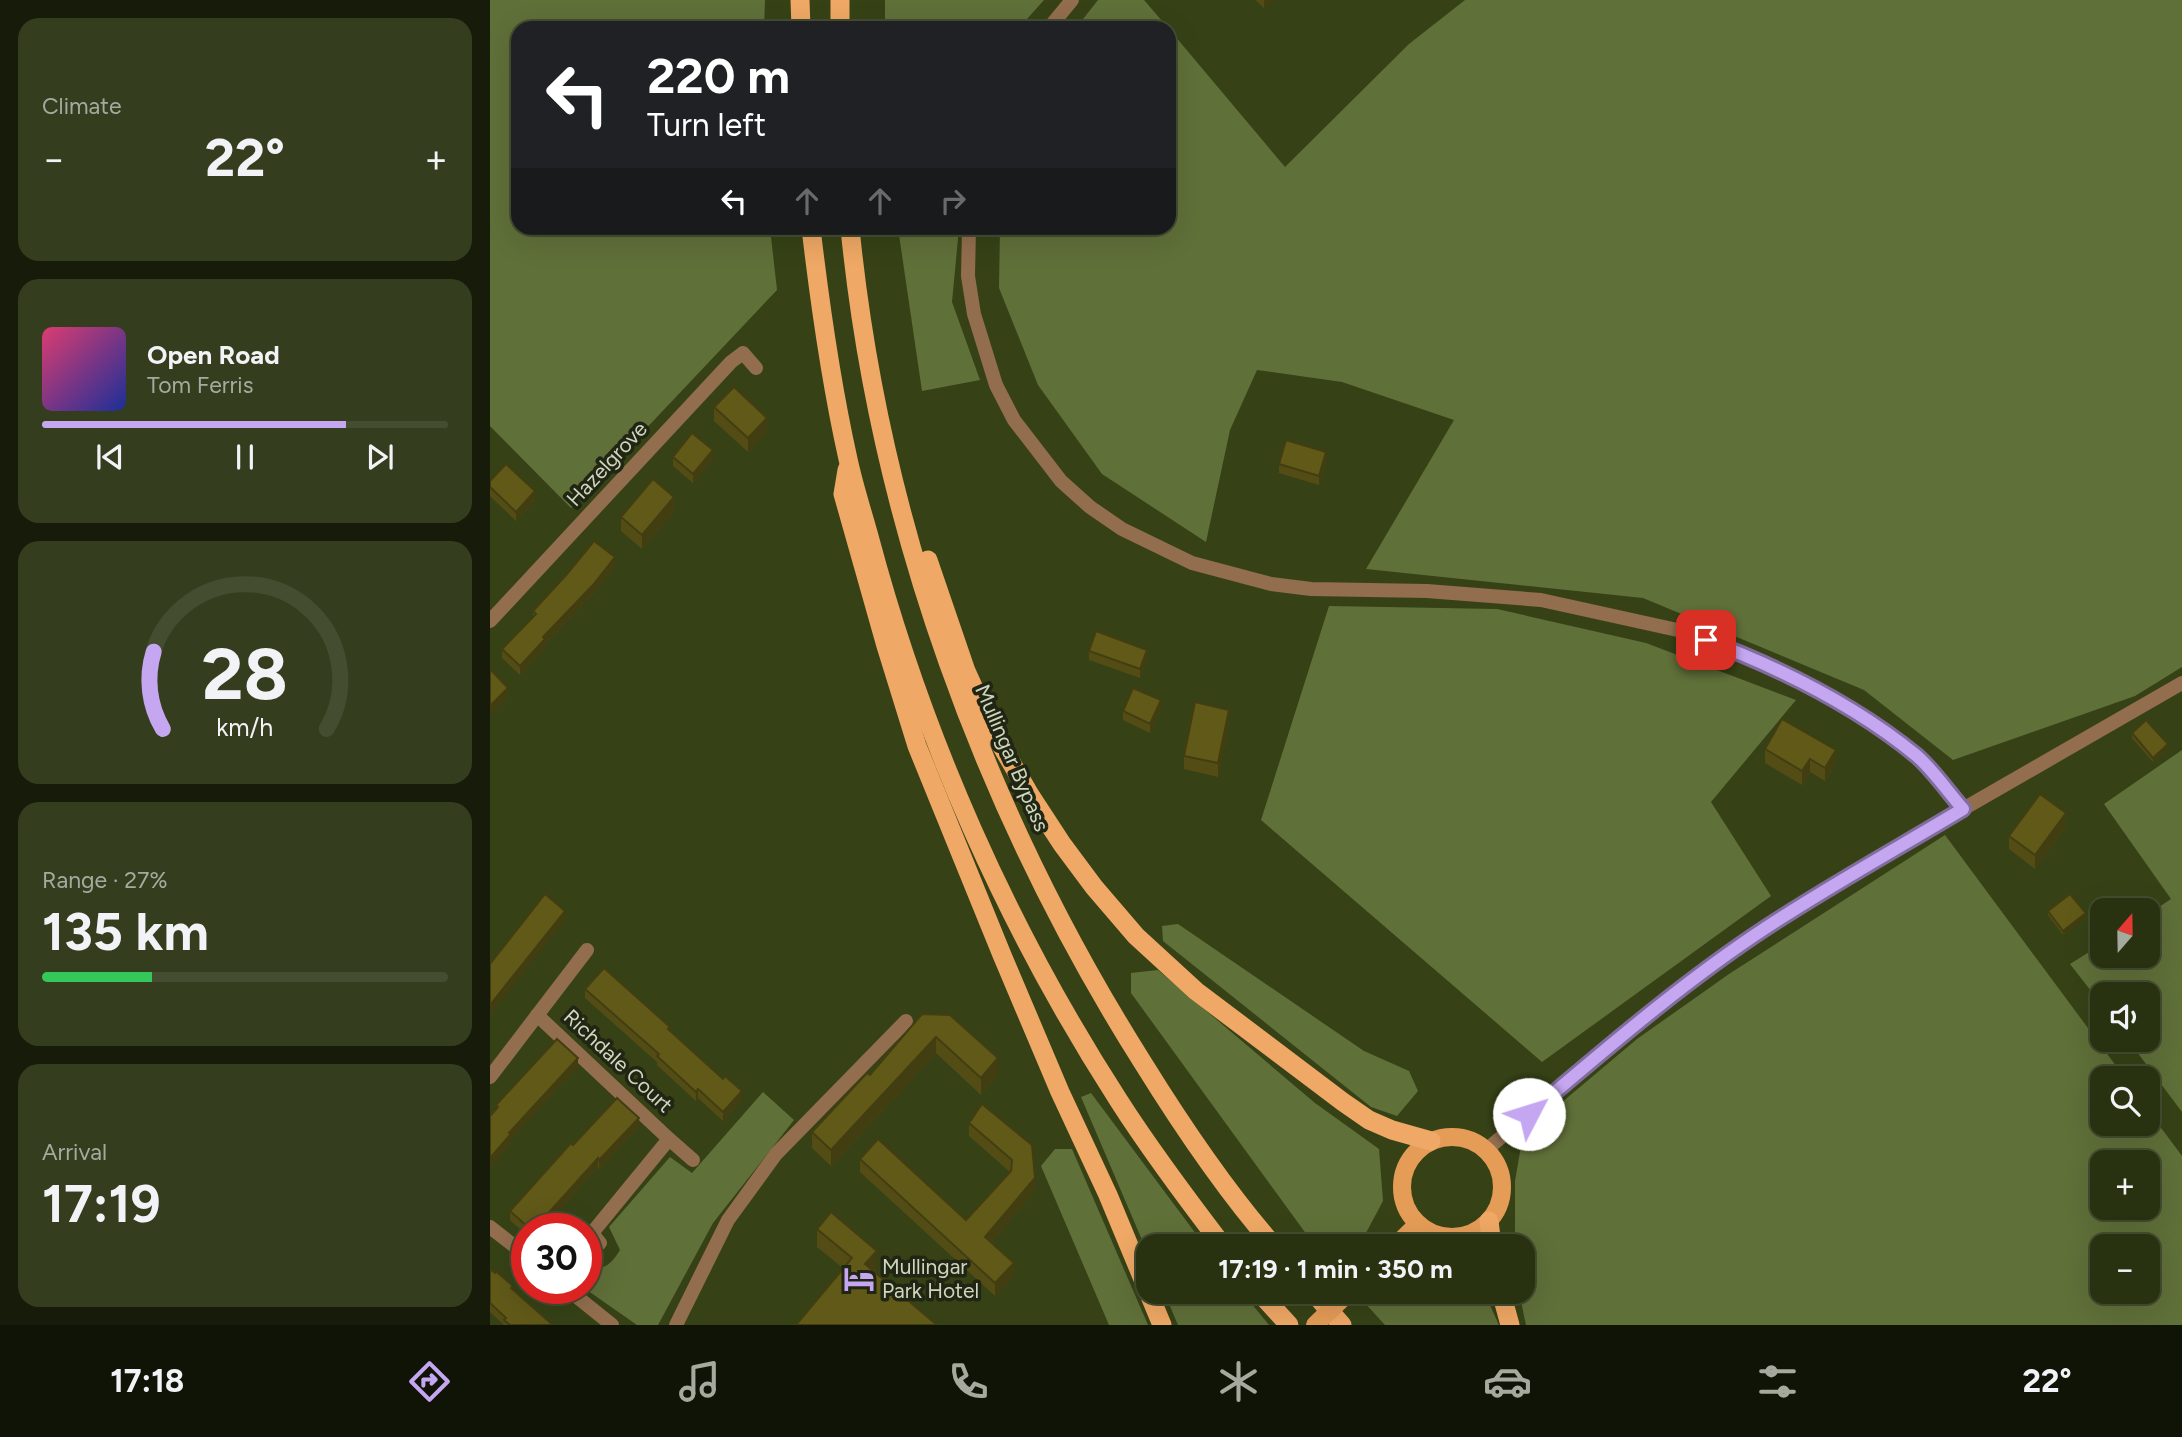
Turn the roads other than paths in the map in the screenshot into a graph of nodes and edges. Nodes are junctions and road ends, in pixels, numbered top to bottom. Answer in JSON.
{"nodes":[{"id":1,"x":800,"y":0,"type":"edge"},
{"id":2,"x":839,"y":0,"type":"edge"},
{"id":3,"x":1072,"y":0,"type":"edge"},
{"id":4,"x":801,"y":21,"type":"edge"},
{"id":5,"x":840,"y":21,"type":"edge"},
{"id":6,"x":1055,"y":21,"type":"edge"},
{"id":7,"x":812,"y":235,"type":"edge"},
{"id":8,"x":851,"y":235,"type":"edge"},
{"id":9,"x":969,"y":235,"type":"edge"},
{"id":10,"x":757,"y":368,"type":"dead end"},
{"id":11,"x":849,"y":461,"type":"junction"},
{"id":12,"x":892,"y":475,"type":"junction"},
{"id":13,"x":490,"y":621,"type":"edge"},
{"id":14,"x":2182,"y":683,"type":"edge"},
{"id":15,"x":1963,"y":809,"type":"junction"},
{"id":16,"x":587,"y":950,"type":"dead end"},
{"id":17,"x":537,"y":1015,"type":"junction"},
{"id":18,"x":906,"y":1021,"type":"dead end"},
{"id":19,"x":490,"y":1077,"type":"edge"},
{"id":20,"x":669,"y":1139,"type":"junction"},
{"id":21,"x":1431,"y":1141,"type":"junction"},
{"id":22,"x":1486,"y":1150,"type":"junction"},
{"id":23,"x":693,"y":1160,"type":"dead end"},
{"id":24,"x":602,"y":1221,"type":"edge"},
{"id":25,"x":1489,"y":1221,"type":"junction"},
{"id":26,"x":1418,"y":1224,"type":"junction"},
{"id":27,"x":490,"y":1227,"type":"edge"},
{"id":28,"x":1214,"y":1234,"type":"edge"},
{"id":29,"x":1263,"y":1234,"type":"edge"},
{"id":30,"x":1408,"y":1234,"type":"edge"},
{"id":31,"x":1491,"y":1234,"type":"edge"},
{"id":32,"x":511,"y":1243,"type":"edge"},
{"id":33,"x":586,"y":1304,"type":"edge"},
{"id":34,"x":1270,"y":1304,"type":"edge"},
{"id":35,"x":1324,"y":1304,"type":"edge"},
{"id":36,"x":1337,"y":1304,"type":"edge"},
{"id":37,"x":1504,"y":1304,"type":"edge"},
{"id":38,"x":612,"y":1325,"type":"edge"},
{"id":39,"x":676,"y":1325,"type":"edge"},
{"id":40,"x":1162,"y":1325,"type":"edge"},
{"id":41,"x":1289,"y":1325,"type":"edge"},
{"id":42,"x":1315,"y":1325,"type":"edge"},
{"id":43,"x":1342,"y":1325,"type":"edge"},
{"id":44,"x":1510,"y":1325,"type":"edge"}],
"edges":[{"from":1,"to":4,"type":"highway"},
{"from":2,"to":5,"type":"highway"},
{"from":3,"to":6,"type":"street"},
{"from":7,"to":11,"type":"highway"},
{"from":8,"to":12,"type":"highway","name":"Mullingar Bypass"},
{"from":9,"to":15,"type":"street"},
{"from":10,"to":13,"type":"street","name":"Hazelgrove"},
{"from":11,"to":28,"type":"highway"},
{"from":11,"to":40,"type":"highway"},
{"from":12,"to":21,"type":"highway"},
{"from":12,"to":29,"type":"highway","name":"Mullingar Bypass"},
{"from":14,"to":15,"type":"street"},
{"from":15,"to":22,"type":"street"},
{"from":16,"to":17,"type":"street","name":"Richdale Court"},
{"from":17,"to":19,"type":"street","name":"Richdale Court"},
{"from":17,"to":20,"type":"street","name":"Richdale Court"},
{"from":18,"to":39,"type":"street"},
{"from":20,"to":23,"type":"street","name":"Richdale Court"},
{"from":20,"to":24,"type":"street","name":"Richdale Court"},
{"from":21,"to":22,"type":"main road"},
{"from":21,"to":26,"type":"main road"},
{"from":22,"to":25,"type":"main road"},
{"from":25,"to":26,"type":"main road"},
{"from":25,"to":31,"type":"highway"},
{"from":26,"to":30,"type":"main road"},
{"from":27,"to":32,"type":"street"},
{"from":33,"to":38,"type":"street"},
{"from":34,"to":41,"type":"highway"},
{"from":35,"to":43,"type":"highway"},
{"from":36,"to":42,"type":"main road","bridge":true},
{"from":37,"to":44,"type":"highway"}]}
